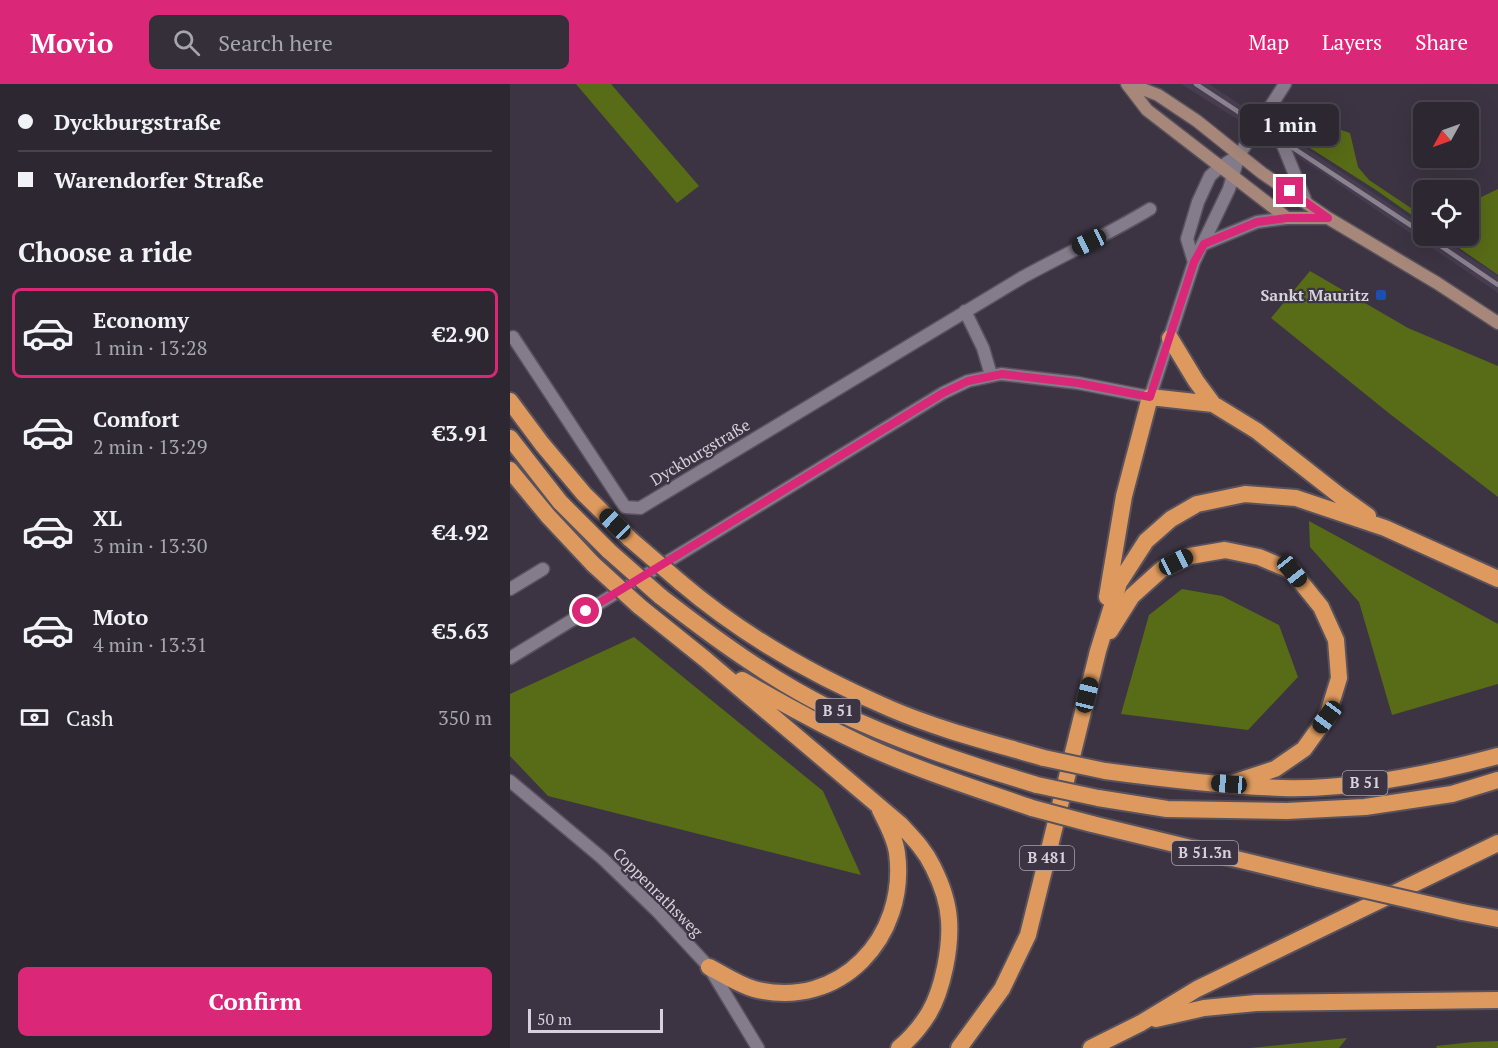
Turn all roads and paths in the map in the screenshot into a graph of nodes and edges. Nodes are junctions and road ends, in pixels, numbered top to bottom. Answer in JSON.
{"nodes":[{"id":1,"x":1128,"y":84,"type":"edge"},
{"id":2,"x":1285,"y":84,"type":"edge"},
{"id":3,"x":1270,"y":109,"type":"junction"},
{"id":4,"x":1239,"y":155,"type":"junction"},
{"id":5,"x":1220,"y":166,"type":"junction"},
{"id":6,"x":1233,"y":177,"type":"junction"},
{"id":7,"x":1306,"y":202,"type":"junction"},
{"id":8,"x":1150,"y":209,"type":"dead end"},
{"id":9,"x":1287,"y":218,"type":"junction"},
{"id":10,"x":1328,"y":218,"type":"junction"},
{"id":11,"x":1204,"y":244,"type":"junction"},
{"id":12,"x":1194,"y":262,"type":"junction"},
{"id":13,"x":965,"y":311,"type":"junction"},
{"id":14,"x":1498,"y":323,"type":"edge"},
{"id":15,"x":513,"y":337,"type":"dead end"},
{"id":16,"x":1170,"y":338,"type":"junction"},
{"id":17,"x":990,"y":375,"type":"junction"},
{"id":18,"x":1150,"y":397,"type":"junction"},
{"id":19,"x":510,"y":401,"type":"edge"},
{"id":20,"x":1213,"y":404,"type":"junction"},
{"id":21,"x":510,"y":438,"type":"edge"},
{"id":22,"x":510,"y":470,"type":"edge"},
{"id":23,"x":1385,"y":528,"type":"junction"},
{"id":24,"x":543,"y":569,"type":"dead end"},
{"id":25,"x":1498,"y":579,"type":"edge"},
{"id":26,"x":510,"y":589,"type":"edge"},
{"id":27,"x":1098,"y":651,"type":"junction"},
{"id":28,"x":510,"y":658,"type":"edge"},
{"id":29,"x":705,"y":659,"type":"junction"},
{"id":30,"x":1498,"y":756,"type":"edge"},
{"id":31,"x":1498,"y":780,"type":"edge"},
{"id":32,"x":510,"y":781,"type":"edge"},
{"id":33,"x":1229,"y":784,"type":"junction"},
{"id":34,"x":877,"y":804,"type":"junction"},
{"id":35,"x":1498,"y":843,"type":"edge"},
{"id":36,"x":1498,"y":919,"type":"edge"},
{"id":37,"x":709,"y":967,"type":"junction"},
{"id":38,"x":1498,"y":1000,"type":"edge"},
{"id":39,"x":1141,"y":1023,"type":"junction"},
{"id":40,"x":758,"y":1048,"type":"edge"},
{"id":41,"x":899,"y":1048,"type":"edge"},
{"id":42,"x":959,"y":1048,"type":"edge"},
{"id":43,"x":1091,"y":1048,"type":"edge"}],
"edges":[{"from":1,"to":4,"type":"main road"},
{"from":1,"to":5,"type":"main road"},
{"from":2,"to":3,"type":"street"},
{"from":3,"to":4,"type":"street"},
{"from":3,"to":7,"type":"street"},
{"from":4,"to":5,"type":"street"},
{"from":4,"to":6,"type":"street"},
{"from":4,"to":7,"type":"main road"},
{"from":5,"to":6,"type":"main road"},
{"from":5,"to":12,"type":"street"},
{"from":6,"to":9,"type":"main road"},
{"from":6,"to":11,"type":"street"},
{"from":7,"to":10,"type":"main road"},
{"from":8,"to":13,"type":"street","name":"Dyckburgstraße"},
{"from":9,"to":10,"type":"main road"},
{"from":9,"to":11,"type":"street"},
{"from":10,"to":14,"type":"main road"},
{"from":11,"to":12,"type":"street"},
{"from":12,"to":16,"type":"street"},
{"from":13,"to":15,"type":"street","name":"Dyckburgstraße"},
{"from":13,"to":17,"type":"street"},
{"from":16,"to":18,"type":"street"},
{"from":16,"to":20,"type":"highway"},
{"from":17,"to":18,"type":"street"},
{"from":17,"to":28,"type":"street"},
{"from":18,"to":20,"type":"highway"},
{"from":18,"to":27,"type":"highway","number":"B 481"},
{"from":19,"to":33,"type":"highway","number":"B 51","bridge":true},
{"from":20,"to":23,"type":"highway"},
{"from":21,"to":31,"type":"highway","number":"B 51","bridge":true},
{"from":22,"to":29,"type":"highway","bridge":true},
{"from":23,"to":25,"type":"highway"},
{"from":23,"to":27,"type":"highway"},
{"from":24,"to":26,"type":"street"},
{"from":27,"to":33,"type":"highway"},
{"from":27,"to":42,"type":"highway","number":"B 481"},
{"from":29,"to":34,"type":"highway"},
{"from":29,"to":36,"type":"highway","number":"B 51.3n","bridge":true},
{"from":30,"to":33,"type":"highway","number":"B 51"},
{"from":32,"to":37,"type":"street","name":"Coppenrathsweg"},
{"from":34,"to":37,"type":"highway"},
{"from":34,"to":41,"type":"highway"},
{"from":35,"to":39,"type":"highway"},
{"from":37,"to":40,"type":"street","name":"Coppenrathsweg"},
{"from":38,"to":39,"type":"highway"},
{"from":39,"to":43,"type":"highway"}]}
